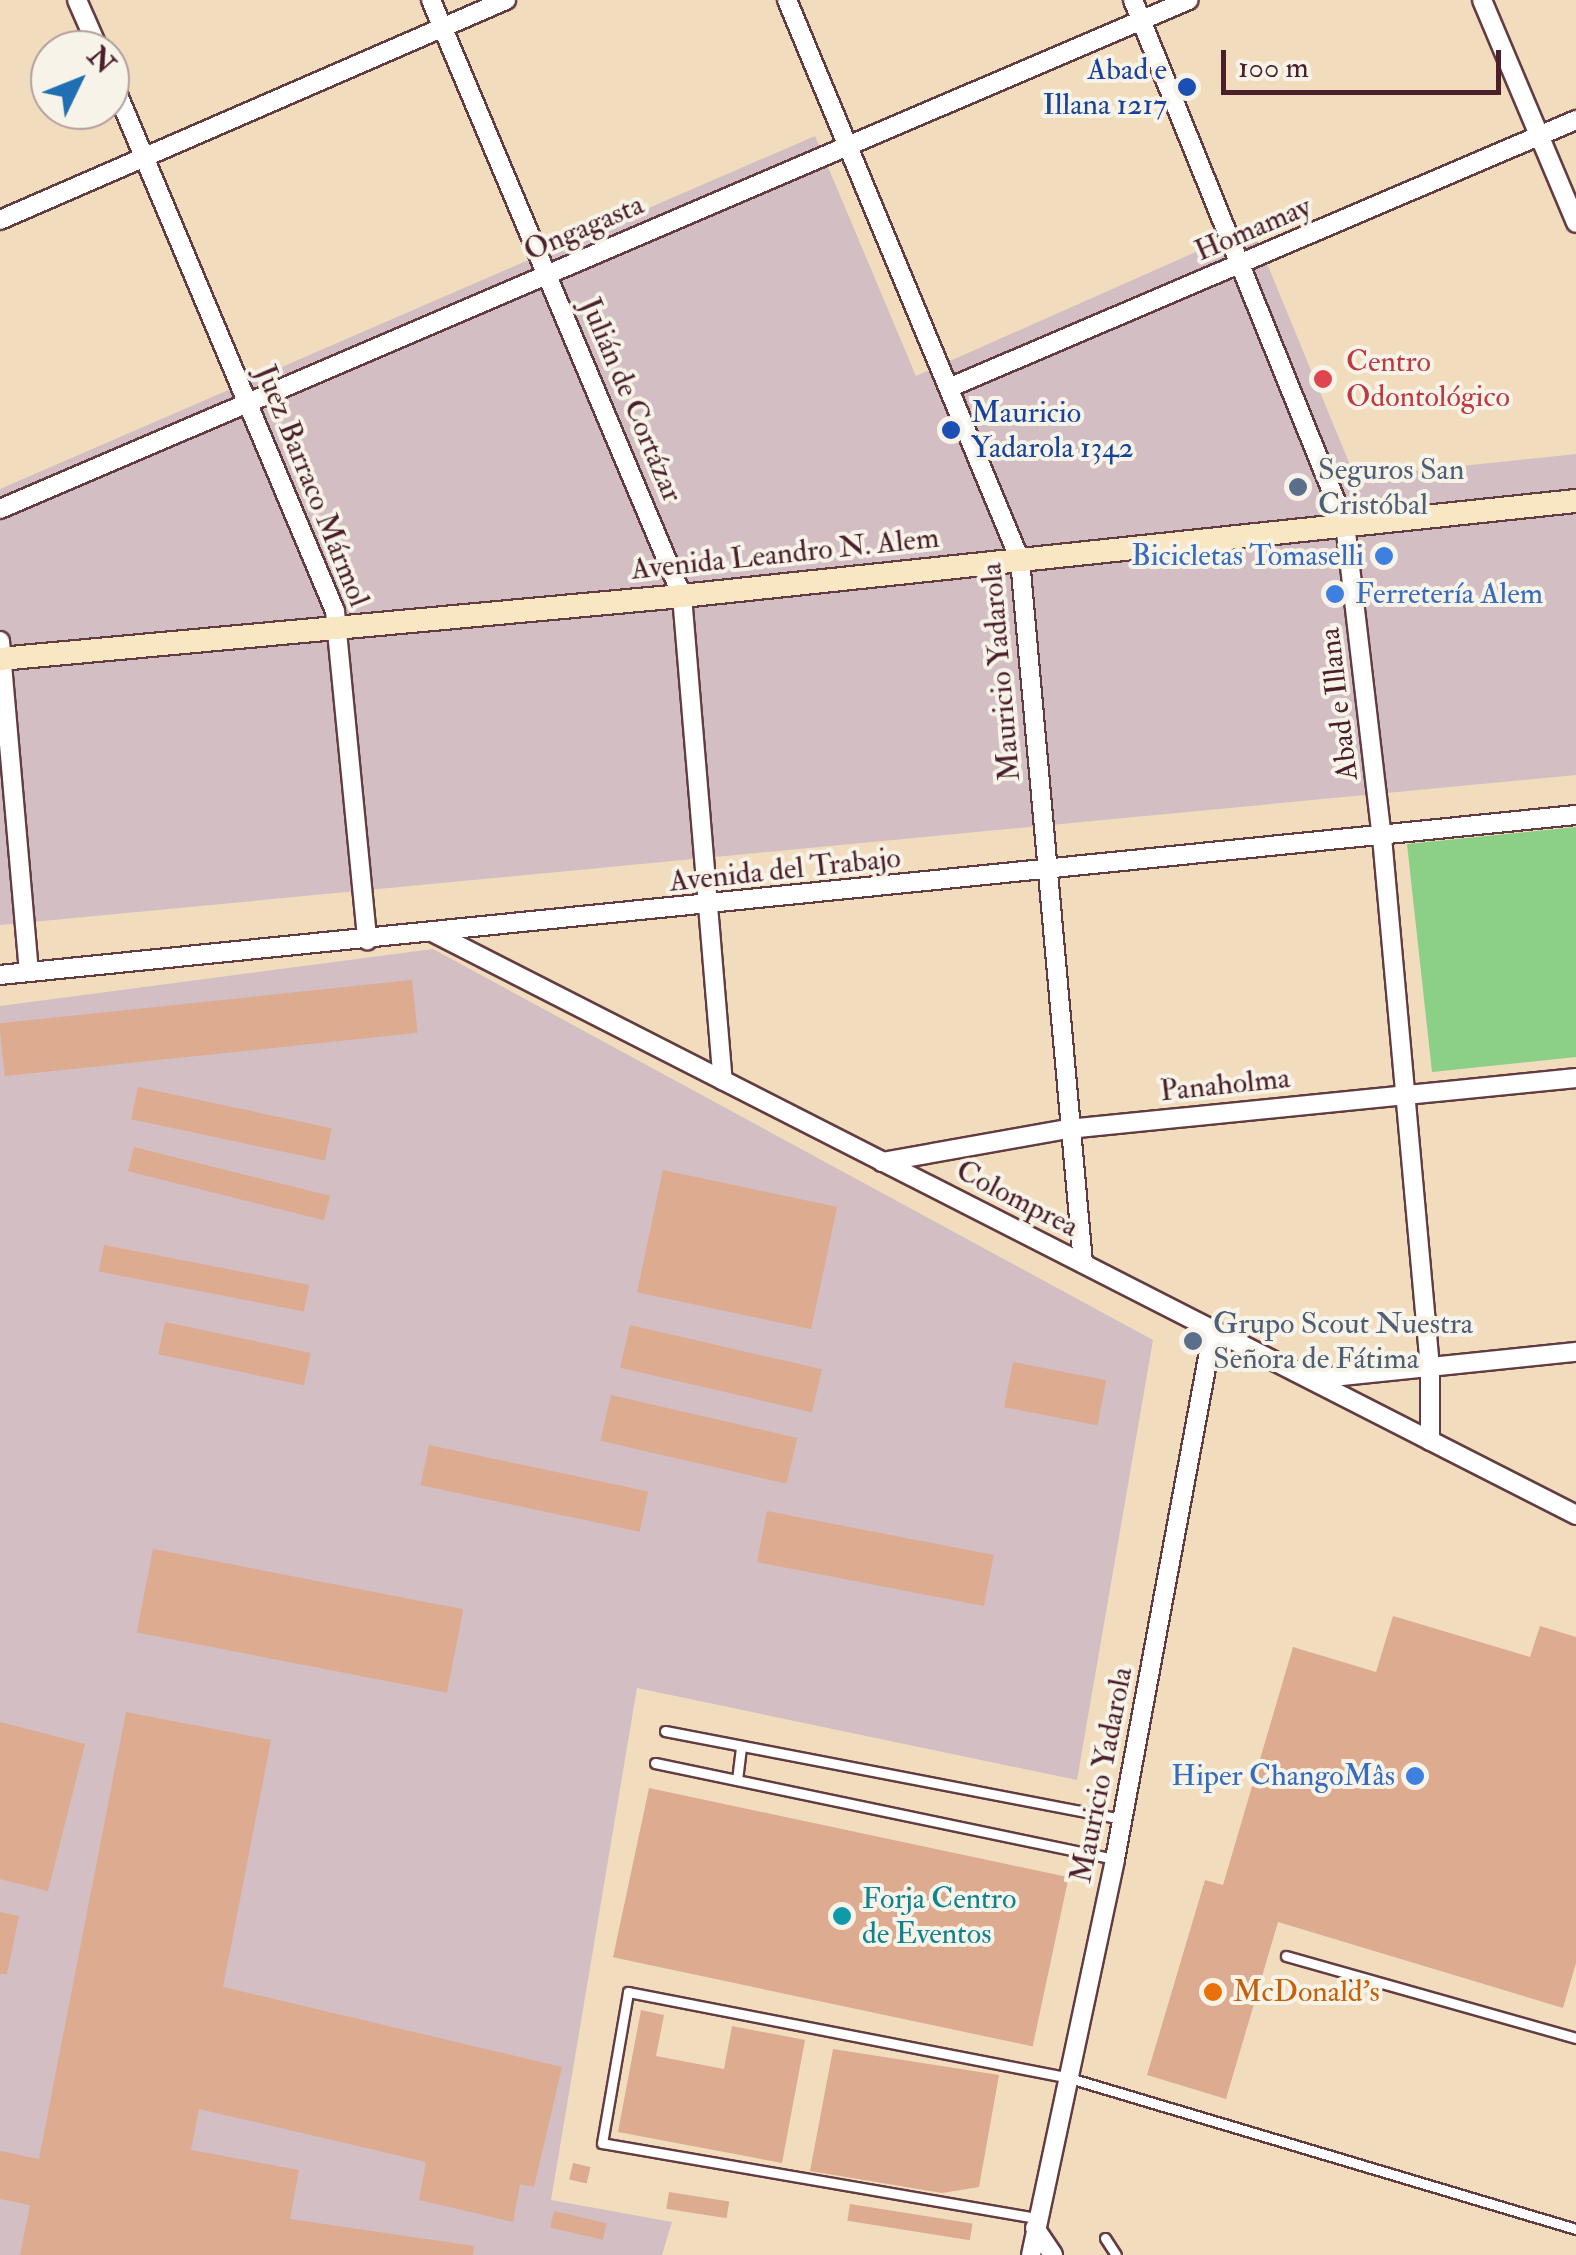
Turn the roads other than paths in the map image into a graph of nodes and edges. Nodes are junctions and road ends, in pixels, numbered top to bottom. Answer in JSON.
{"nodes":[{"id":1,"x":77,"y":0,"type":"edge"},
{"id":2,"x":431,"y":0,"type":"edge"},
{"id":3,"x":506,"y":0,"type":"edge"},
{"id":4,"x":786,"y":0,"type":"edge"},
{"id":5,"x":1133,"y":0,"type":"edge"},
{"id":6,"x":1190,"y":0,"type":"edge"},
{"id":7,"x":1482,"y":0,"type":"edge"},
{"id":8,"x":1142,"y":20,"type":"junction"},
{"id":9,"x":442,"y":27,"type":"junction"},
{"id":10,"x":90,"y":30,"type":"edge"},
{"id":11,"x":1576,"y":120,"type":"edge"},
{"id":12,"x":130,"y":122,"type":"edge"},
{"id":13,"x":1540,"y":137,"type":"junction"},
{"id":14,"x":848,"y":145,"type":"junction"},
{"id":15,"x":145,"y":156,"type":"junction"},
{"id":16,"x":0,"y":220,"type":"edge"},
{"id":17,"x":1576,"y":223,"type":"edge"},
{"id":18,"x":1240,"y":264,"type":"junction"},
{"id":19,"x":548,"y":274,"type":"junction"},
{"id":20,"x":951,"y":387,"type":"junction"},
{"id":21,"x":250,"y":400,"type":"junction"},
{"id":22,"x":1576,"y":501,"type":"edge"},
{"id":23,"x":0,"y":509,"type":"edge"},
{"id":24,"x":1345,"y":524,"type":"junction"},
{"id":25,"x":1020,"y":560,"type":"junction"},
{"id":26,"x":682,"y":596,"type":"junction"},
{"id":27,"x":339,"y":626,"type":"junction"},
{"id":28,"x":1,"y":653,"type":"edge"},
{"id":29,"x":1576,"y":816,"type":"edge"},
{"id":30,"x":1382,"y":837,"type":"junction"},
{"id":31,"x":1046,"y":871,"type":"junction"},
{"id":32,"x":711,"y":905,"type":"junction"},
{"id":33,"x":434,"y":933,"type":"junction"},
{"id":34,"x":367,"y":940,"type":"junction"},
{"id":35,"x":29,"y":972,"type":"junction"},
{"id":36,"x":0,"y":975,"type":"edge"},
{"id":37,"x":1576,"y":1078,"type":"edge"},
{"id":38,"x":722,"y":1080,"type":"junction"},
{"id":39,"x":1406,"y":1094,"type":"junction"},
{"id":40,"x":1068,"y":1129,"type":"junction"},
{"id":41,"x":882,"y":1162,"type":"junction"},
{"id":42,"x":1083,"y":1263,"type":"junction"},
{"id":43,"x":1212,"y":1330,"type":"junction"},
{"id":44,"x":1576,"y":1352,"type":"edge"},
{"id":45,"x":1430,"y":1367,"type":"junction"},
{"id":46,"x":1311,"y":1380,"type":"junction"},
{"id":47,"x":1430,"y":1441,"type":"junction"},
{"id":48,"x":1576,"y":1515,"type":"edge"},
{"id":49,"x":665,"y":1731,"type":"dead end"},
{"id":50,"x":741,"y":1746,"type":"junction"},
{"id":51,"x":654,"y":1764,"type":"dead end"},
{"id":52,"x":737,"y":1780,"type":"junction"},
{"id":53,"x":1122,"y":1820,"type":"junction"},
{"id":54,"x":1115,"y":1859,"type":"junction"},
{"id":55,"x":1286,"y":1956,"type":"dead end"},
{"id":56,"x":1576,"y":2038,"type":"edge"},
{"id":57,"x":1066,"y":2077,"type":"junction"},
{"id":58,"x":1036,"y":2223,"type":"junction"},
{"id":59,"x":1576,"y":2229,"type":"edge"},
{"id":60,"x":1106,"y":2238,"type":"dead end"},
{"id":61,"x":1030,"y":2255,"type":"edge"},
{"id":62,"x":1053,"y":2255,"type":"edge"},
{"id":63,"x":1116,"y":2255,"type":"edge"}],
"edges":[{"from":1,"to":10,"type":"street"},
{"from":2,"to":9,"type":"street","name":"Julián de Cortázar"},
{"from":3,"to":9,"type":"street"},
{"from":4,"to":14,"type":"street","name":"Mauricio Yadarola"},
{"from":5,"to":8,"type":"street","name":"Abad e Illana"},
{"from":6,"to":8,"type":"street","name":"Ongagasta"},
{"from":7,"to":13,"type":"street"},
{"from":8,"to":14,"type":"street","name":"Ongagasta"},
{"from":8,"to":18,"type":"street","name":"Abad e Illana"},
{"from":9,"to":15,"type":"street"},
{"from":9,"to":19,"type":"street","name":"Julián de Cortázar"},
{"from":11,"to":13,"type":"street","name":"Homamay"},
{"from":12,"to":15,"type":"street","name":"Juez Barraco Mármol"},
{"from":13,"to":17,"type":"street"},
{"from":13,"to":18,"type":"street","name":"Homamay"},
{"from":14,"to":19,"type":"street","name":"Ongagasta"},
{"from":14,"to":20,"type":"street","name":"Mauricio Yadarola"},
{"from":15,"to":16,"type":"street"},
{"from":15,"to":21,"type":"street","name":"Juez Barraco Mármol"},
{"from":18,"to":20,"type":"street","name":"Homamay"},
{"from":18,"to":24,"type":"street","name":"Abad e Illana"},
{"from":19,"to":21,"type":"street","name":"Ongagasta"},
{"from":19,"to":26,"type":"street","name":"Julián de Cortázar"},
{"from":20,"to":25,"type":"street","name":"Mauricio Yadarola"},
{"from":21,"to":23,"type":"street","name":"Ongagasta"},
{"from":21,"to":27,"type":"street","name":"Juez Barraco Mármol"},
{"from":22,"to":24,"type":"main road","name":"Avenida Leandro N. Alem"},
{"from":24,"to":25,"type":"main road","name":"Avenida Leandro N. Alem"},
{"from":24,"to":30,"type":"street","name":"Abad e Illana"},
{"from":25,"to":26,"type":"main road","name":"Avenida Leandro N. Alem"},
{"from":25,"to":31,"type":"street","name":"Mauricio Yadarola"},
{"from":26,"to":27,"type":"main road","name":"Avenida Leandro N. Alem"},
{"from":26,"to":32,"type":"street","name":"Julián de Cortázar"},
{"from":27,"to":28,"type":"main road","name":"Avenida Leandro N. Alem"},
{"from":27,"to":34,"type":"street","name":"Juez Barraco Mármol"},
{"from":28,"to":35,"type":"street"},
{"from":29,"to":30,"type":"street","name":"Avenida del Trabajo"},
{"from":30,"to":31,"type":"street","name":"Avenida del Trabajo"},
{"from":30,"to":39,"type":"street","name":"Abad e Illana"},
{"from":31,"to":32,"type":"street","name":"Avenida del Trabajo"},
{"from":31,"to":40,"type":"street","name":"Mauricio Yadarola"},
{"from":32,"to":33,"type":"street","name":"Avenida del Trabajo"},
{"from":32,"to":38,"type":"street","name":"Julián de Cortázar"},
{"from":33,"to":34,"type":"street","name":"Avenida del Trabajo"},
{"from":33,"to":38,"type":"street","name":"Colomprea"},
{"from":34,"to":35,"type":"street","name":"Avenida del Trabajo"},
{"from":35,"to":36,"type":"street","name":"Avenida del Trabajo"},
{"from":37,"to":39,"type":"street","name":"Panaholma"},
{"from":38,"to":41,"type":"street","name":"Colomprea"},
{"from":39,"to":40,"type":"street","name":"Panaholma"},
{"from":39,"to":45,"type":"street","name":"Abad e Illana"},
{"from":40,"to":41,"type":"street","name":"Panaholma"},
{"from":40,"to":42,"type":"street","name":"Mauricio Yadarola"},
{"from":41,"to":42,"type":"street","name":"Colomprea"},
{"from":42,"to":43,"type":"street","name":"Colomprea"},
{"from":43,"to":46,"type":"street","name":"Colomprea"},
{"from":43,"to":53,"type":"street","name":"Mauricio Yadarola"},
{"from":44,"to":45,"type":"street"},
{"from":45,"to":46,"type":"street"},
{"from":45,"to":47,"type":"street","name":"Abad e Illana"},
{"from":46,"to":47,"type":"street","name":"Colomprea"},
{"from":47,"to":48,"type":"street","name":"Colomprea"},
{"from":49,"to":50,"type":"lane"},
{"from":50,"to":52,"type":"lane"},
{"from":50,"to":53,"type":"lane"},
{"from":51,"to":52,"type":"lane"},
{"from":52,"to":54,"type":"lane"},
{"from":53,"to":54,"type":"street","name":"Mauricio Yadarola"},
{"from":54,"to":57,"type":"street","name":"Mauricio Yadarola"},
{"from":55,"to":56,"type":"lane"},
{"from":57,"to":58,"type":"street","name":"Mauricio Yadarola"},
{"from":57,"to":58,"type":"lane"},
{"from":57,"to":59,"type":"lane"},
{"from":58,"to":61,"type":"street","name":"Mauricio Yadarola"},
{"from":58,"to":62,"type":"street"},
{"from":60,"to":63,"type":"lane"}]}
